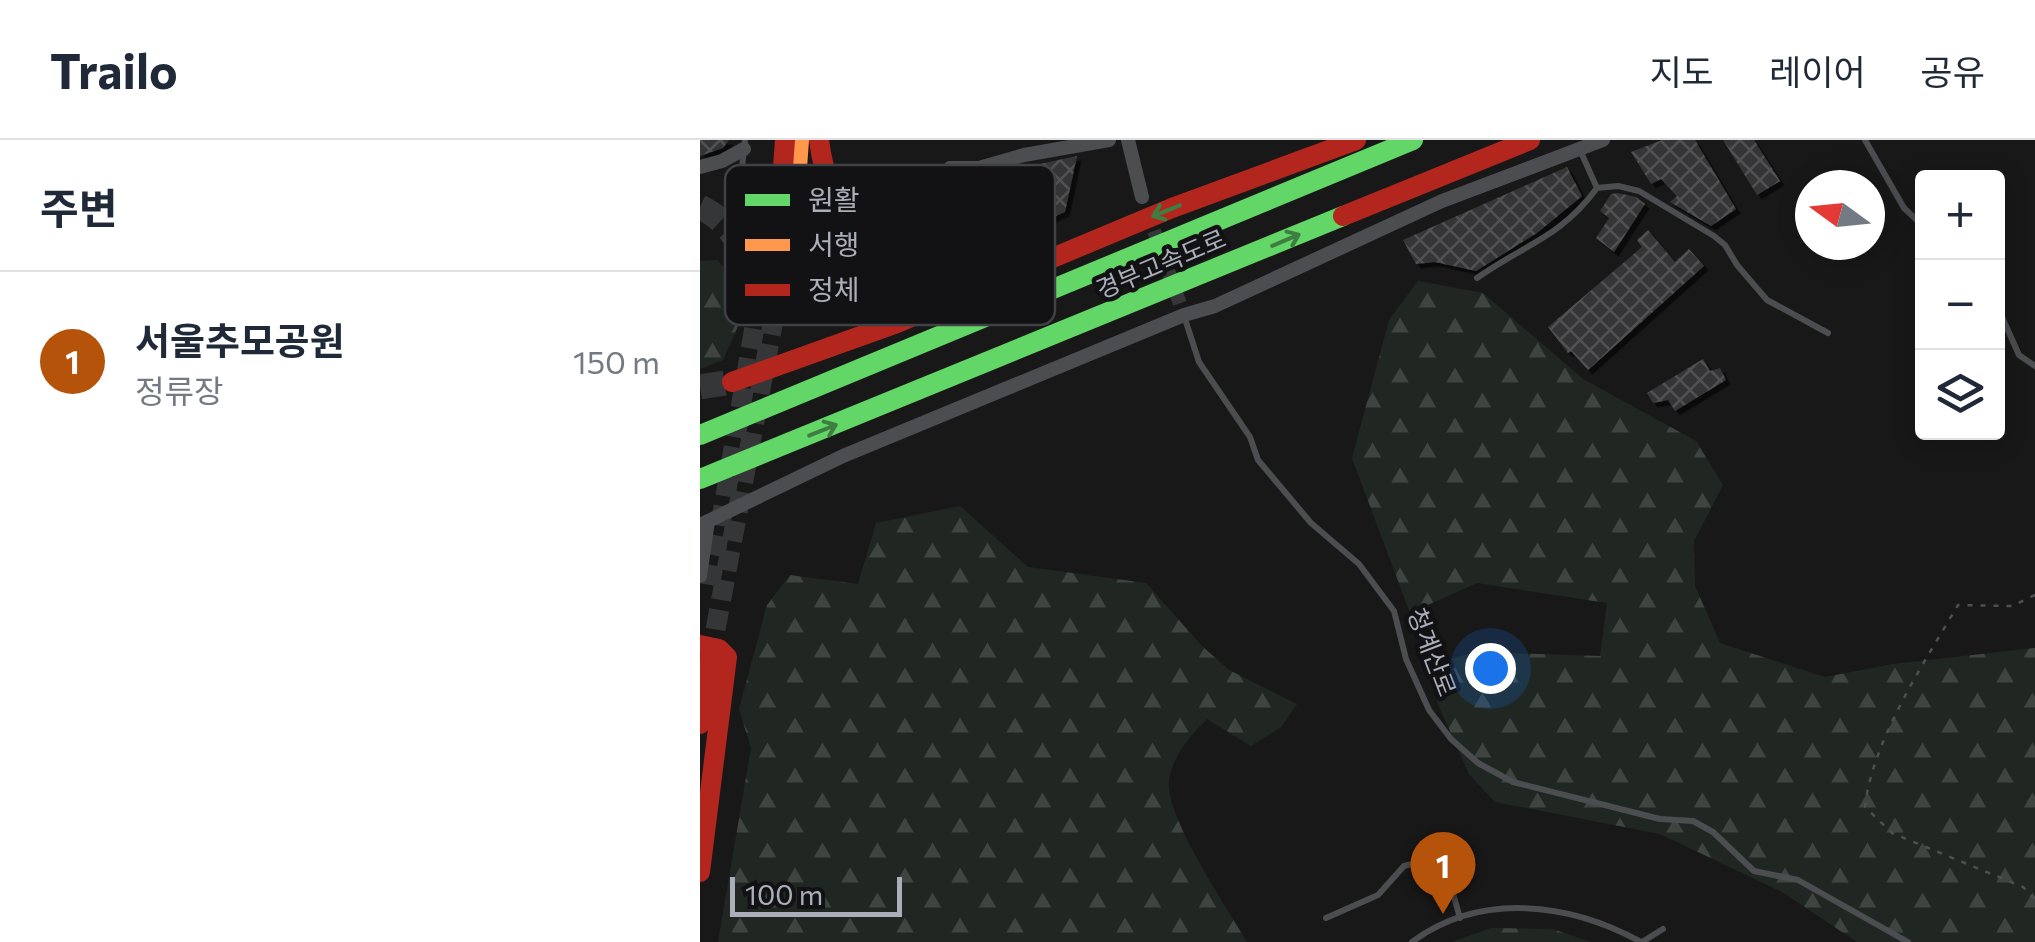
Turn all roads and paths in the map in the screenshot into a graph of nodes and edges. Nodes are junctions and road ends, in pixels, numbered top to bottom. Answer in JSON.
{"nodes":[{"id":1,"x":785,"y":140,"type":"edge"},
{"id":2,"x":799,"y":140,"type":"edge"},
{"id":3,"x":818,"y":140,"type":"edge"},
{"id":4,"x":1110,"y":140,"type":"edge"},
{"id":5,"x":1128,"y":140,"type":"edge"},
{"id":6,"x":1356,"y":140,"type":"edge"},
{"id":7,"x":1413,"y":140,"type":"edge"},
{"id":8,"x":1530,"y":140,"type":"edge"},
{"id":9,"x":1603,"y":140,"type":"edge"},
{"id":10,"x":1865,"y":140,"type":"edge"},
{"id":11,"x":745,"y":144,"type":"edge"},
{"id":12,"x":1580,"y":149,"type":"junction"},
{"id":13,"x":786,"y":165,"type":"edge"},
{"id":14,"x":795,"y":165,"type":"edge"},
{"id":15,"x":823,"y":165,"type":"edge"},
{"id":16,"x":990,"y":165,"type":"edge"},
{"id":17,"x":700,"y":168,"type":"edge"},
{"id":18,"x":1597,"y":188,"type":"junction"},
{"id":19,"x":1142,"y":196,"type":"tunnel mouth"},
{"id":20,"x":1915,"y":218,"type":"edge"},
{"id":21,"x":1133,"y":224,"type":"junction"},
{"id":22,"x":1055,"y":251,"type":"edge"},
{"id":23,"x":1055,"y":257,"type":"edge"},
{"id":24,"x":1478,"y":278,"type":"dead end"},
{"id":25,"x":1055,"y":288,"type":"edge"},
{"id":26,"x":1184,"y":314,"type":"junction"},
{"id":27,"x":2005,"y":323,"type":"edge"},
{"id":28,"x":885,"y":325,"type":"edge"},
{"id":29,"x":966,"y":325,"type":"edge"},
{"id":30,"x":1828,"y":334,"type":"dead end"},
{"id":31,"x":2035,"y":366,"type":"edge"},
{"id":32,"x":732,"y":382,"type":"tunnel mouth"},
{"id":33,"x":700,"y":435,"type":"edge"},
{"id":34,"x":765,"y":453,"type":"junction"},
{"id":35,"x":700,"y":479,"type":"edge"},
{"id":36,"x":700,"y":490,"type":"edge"},
{"id":37,"x":704,"y":523,"type":"edge"},
{"id":38,"x":700,"y":576,"type":"edge"},
{"id":39,"x":2035,"y":595,"type":"edge"},
{"id":40,"x":705,"y":652,"type":"edge"},
{"id":41,"x":700,"y":724,"type":"edge"},
{"id":42,"x":700,"y":872,"type":"edge"},
{"id":43,"x":2035,"y":899,"type":"edge"},
{"id":44,"x":1326,"y":918,"type":"dead end"},
{"id":45,"x":1460,"y":918,"type":"junction"},
{"id":46,"x":1662,"y":929,"type":"dead end"},
{"id":47,"x":1412,"y":942,"type":"edge"},
{"id":48,"x":1642,"y":942,"type":"edge"},
{"id":49,"x":1908,"y":942,"type":"edge"}],
"edges":[{"from":1,"to":13,"type":"main road"},
{"from":2,"to":14,"type":"main road"},
{"from":3,"to":15,"type":"main road"},
{"from":4,"to":16,"type":"street"},
{"from":5,"to":19,"type":"street"},
{"from":6,"to":21,"type":"main road","one_way":true},
{"from":7,"to":25,"type":"main road","name":"경부고속도로"},
{"from":34,"to":8,"type":"main road","name":"경부고속도로","one_way":true},
{"from":9,"to":12,"type":"street"},
{"from":10,"to":20,"type":"lane"},
{"from":11,"to":17,"type":"street"},
{"from":12,"to":18,"type":"lane"},
{"from":12,"to":26,"type":"street"},
{"from":18,"to":24,"type":"lane"},
{"from":18,"to":30,"type":"lane"},
{"from":21,"to":22,"type":"main road"},
{"from":21,"to":23,"type":"main road"},
{"from":26,"to":37,"type":"street"},
{"from":26,"to":49,"type":"lane","name":"청계산로"},
{"from":27,"to":31,"type":"lane"},
{"from":28,"to":32,"type":"main road"},
{"from":29,"to":33,"type":"main road","name":"경부고속도로"},
{"from":34,"to":35,"type":"main road","name":"경부고속도로"},
{"from":34,"to":36,"type":"main road"},
{"from":37,"to":38,"type":"street"},
{"from":39,"to":43,"type":"path"},
{"from":40,"to":41,"type":"main road"},
{"from":40,"to":42,"type":"main road"},
{"from":44,"to":45,"type":"lane"},
{"from":45,"to":47,"type":"lane"},
{"from":45,"to":48,"type":"lane"},
{"from":46,"to":48,"type":"lane"}]}
